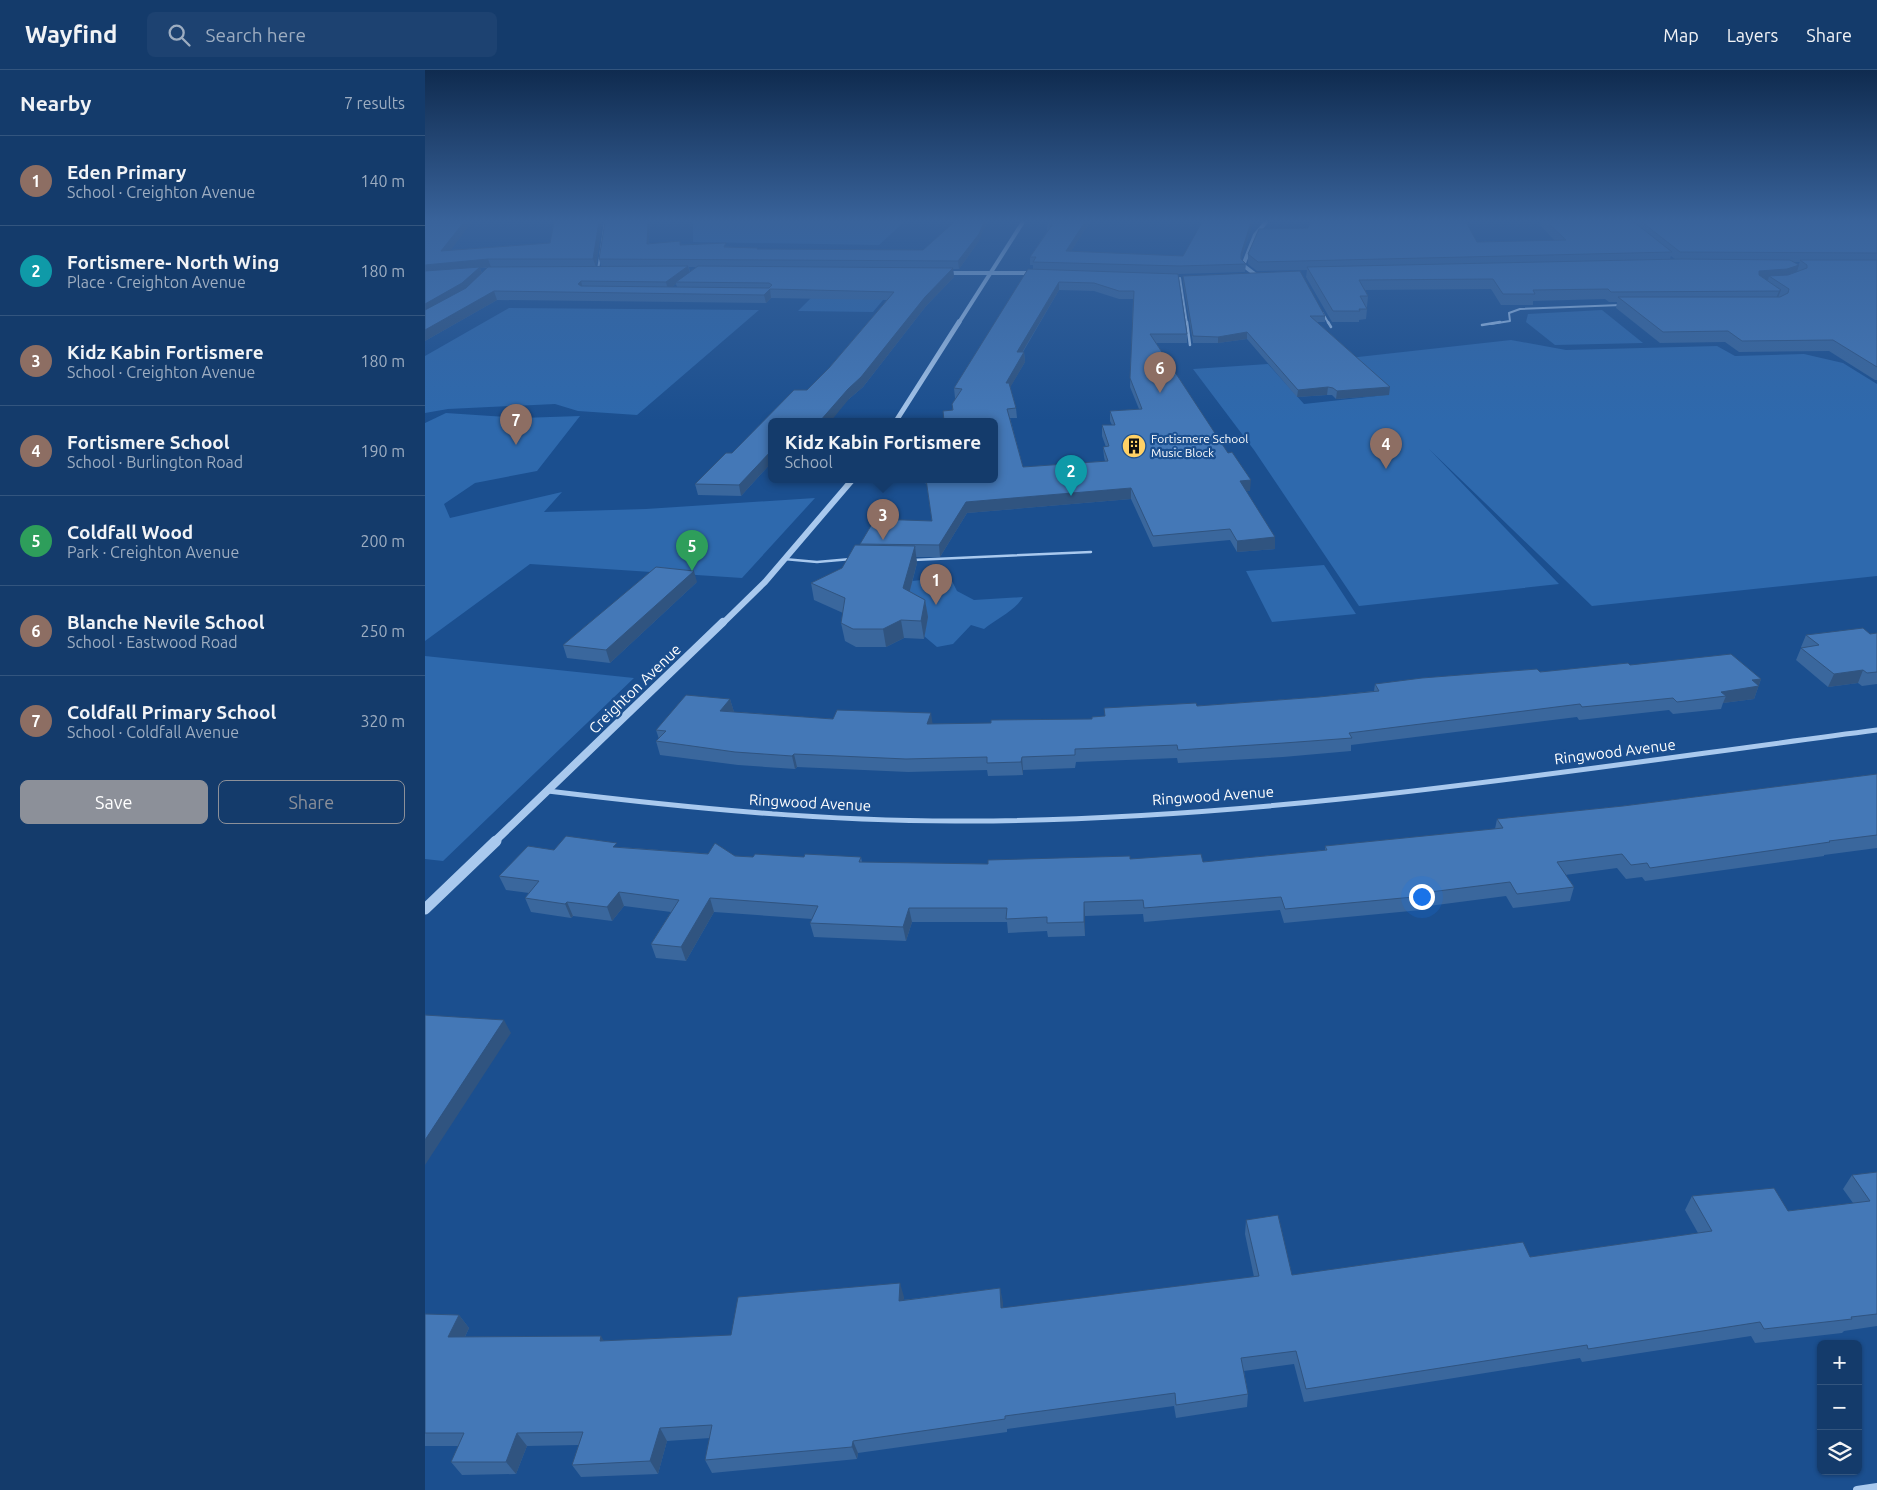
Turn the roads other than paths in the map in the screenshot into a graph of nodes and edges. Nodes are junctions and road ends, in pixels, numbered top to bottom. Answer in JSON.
{"nodes":[{"id":1,"x":980,"y":288,"type":"edge"},
{"id":2,"x":1182,"y":288,"type":"edge"},
{"id":3,"x":1318,"y":304,"type":"edge"},
{"id":4,"x":1622,"y":305,"type":"edge"},
{"id":5,"x":1482,"y":325,"type":"dead end"},
{"id":6,"x":1331,"y":327,"type":"edge"},
{"id":7,"x":1190,"y":345,"type":"edge"},
{"id":8,"x":898,"y":418,"type":"edge"},
{"id":9,"x":850,"y":483,"type":"edge"},
{"id":10,"x":1091,"y":552,"type":"dead end"},
{"id":11,"x":854,"y":559,"type":"edge"},
{"id":12,"x":785,"y":560,"type":"junction"},
{"id":13,"x":910,"y":560,"type":"edge"},
{"id":14,"x":1877,"y":730,"type":"edge"},
{"id":15,"x":548,"y":790,"type":"junction"},
{"id":16,"x":425,"y":909,"type":"edge"},
{"id":17,"x":1877,"y":1487,"type":"edge"},
{"id":18,"x":1857,"y":1490,"type":"edge"}],
"edges":[{"from":1,"to":8,"type":"street"},
{"from":2,"to":7,"type":"street"},
{"from":3,"to":6,"type":"street"},
{"from":4,"to":5,"type":"street"},
{"from":9,"to":12,"type":"street","name":"Creighton Avenue"},
{"from":10,"to":13,"type":"lane"},
{"from":11,"to":12,"type":"lane"},
{"from":12,"to":15,"type":"street","name":"Creighton Avenue"},
{"from":14,"to":15,"type":"street","name":"Ringwood Avenue"},
{"from":15,"to":16,"type":"street","name":"Creighton Avenue"},
{"from":17,"to":18,"type":"street"}]}
